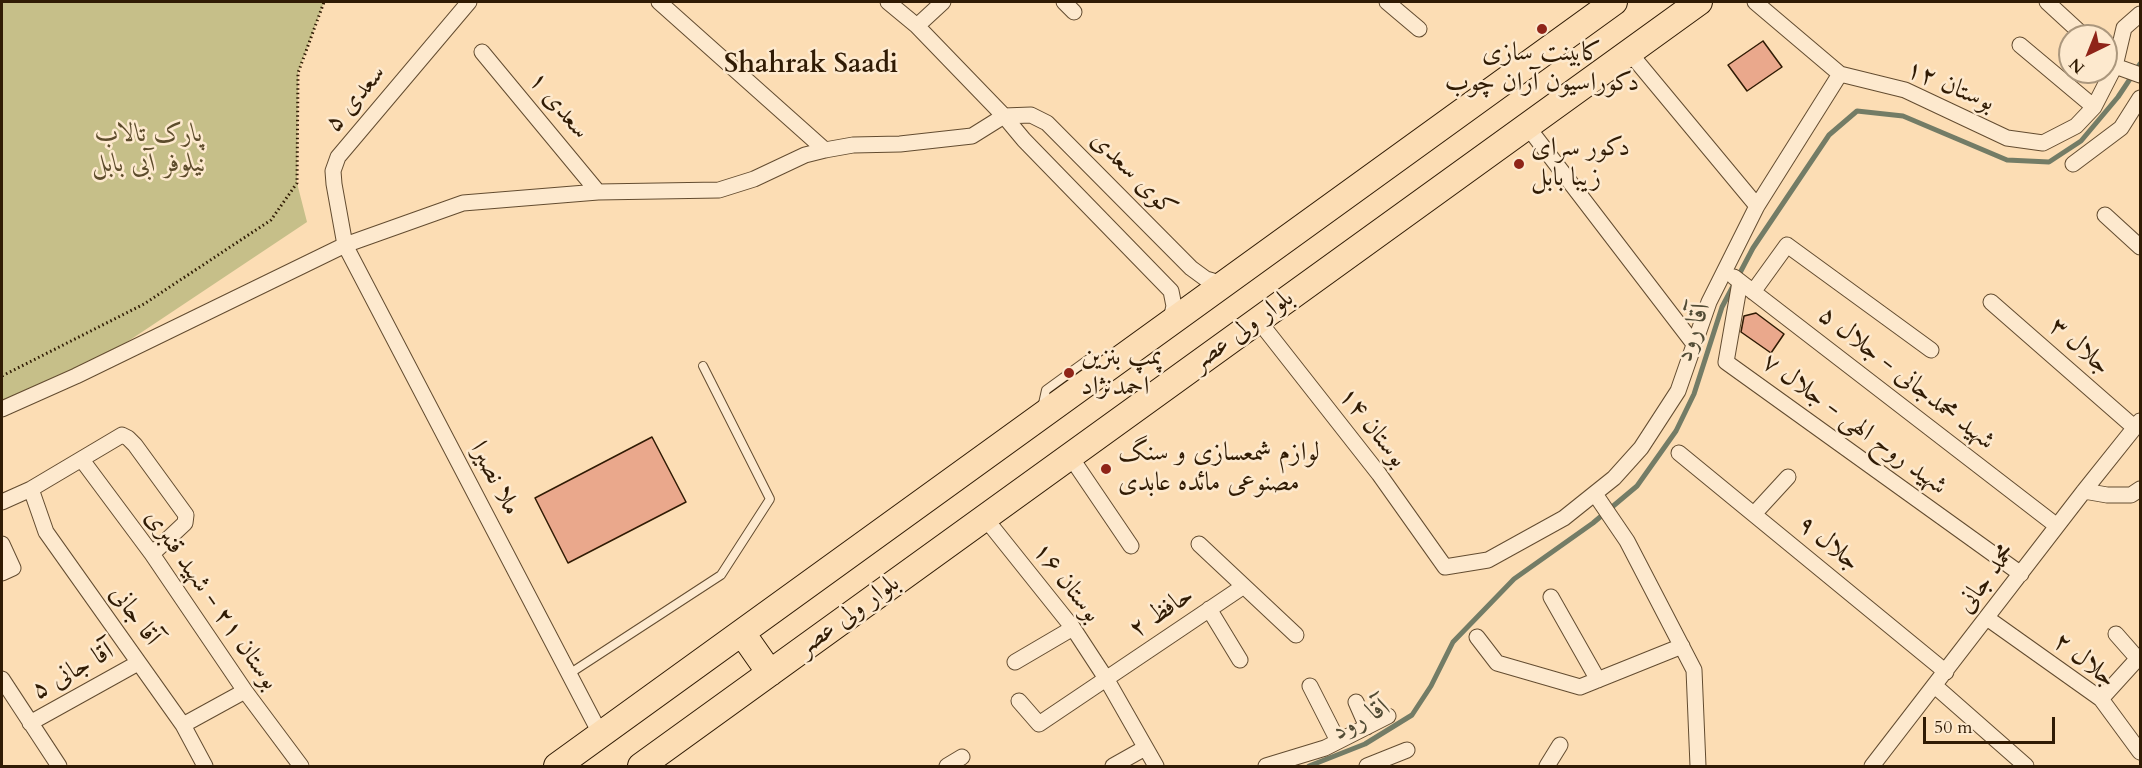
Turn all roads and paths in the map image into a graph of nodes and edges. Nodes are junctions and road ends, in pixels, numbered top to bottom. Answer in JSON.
{"nodes":[{"id":1,"x":324,"y":2,"type":"edge"},
{"id":2,"x":469,"y":2,"type":"edge"},
{"id":3,"x":659,"y":2,"type":"edge"},
{"id":4,"x":888,"y":2,"type":"edge"},
{"id":5,"x":943,"y":2,"type":"edge"},
{"id":6,"x":1387,"y":2,"type":"edge"},
{"id":7,"x":1614,"y":2,"type":"edge"},
{"id":8,"x":1699,"y":2,"type":"edge"},
{"id":9,"x":1755,"y":2,"type":"edge"},
{"id":10,"x":2047,"y":2,"type":"edge"},
{"id":11,"x":2140,"y":14,"type":"edge"},
{"id":12,"x":2071,"y":24,"type":"edge"},
{"id":13,"x":917,"y":26,"type":"junction"},
{"id":14,"x":1419,"y":29,"type":"dead end"},
{"id":15,"x":2118,"y":42,"type":"edge"},
{"id":16,"x":2020,"y":45,"type":"dead end"},
{"id":17,"x":482,"y":52,"type":"dead end"},
{"id":18,"x":1629,"y":52,"type":"junction"},
{"id":19,"x":2118,"y":65,"type":"edge"},
{"id":20,"x":1840,"y":74,"type":"junction"},
{"id":21,"x":2140,"y":75,"type":"edge"},
{"id":22,"x":2102,"y":84,"type":"edge"},
{"id":23,"x":2140,"y":98,"type":"edge"},
{"id":24,"x":2094,"y":107,"type":"junction"},
{"id":25,"x":1004,"y":116,"type":"junction"},
{"id":26,"x":1527,"y":126,"type":"junction"},
{"id":27,"x":825,"y":150,"type":"junction"},
{"id":28,"x":2073,"y":164,"type":"dead end"},
{"id":29,"x":598,"y":192,"type":"junction"},
{"id":30,"x":1757,"y":206,"type":"junction"},
{"id":31,"x":2105,"y":215,"type":"dead end"},
{"id":32,"x":345,"y":245,"type":"junction"},
{"id":33,"x":2140,"y":247,"type":"edge"},
{"id":34,"x":1725,"y":270,"type":"junction"},
{"id":35,"x":1740,"y":282,"type":"junction"},
{"id":36,"x":1223,"y":284,"type":"junction"},
{"id":37,"x":1753,"y":292,"type":"junction"},
{"id":38,"x":1991,"y":302,"type":"dead end"},
{"id":39,"x":1258,"y":320,"type":"junction"},
{"id":40,"x":1170,"y":323,"type":"junction"},
{"id":41,"x":1694,"y":344,"type":"junction"},
{"id":42,"x":1932,"y":350,"type":"dead end"},
{"id":43,"x":703,"y":366,"type":"dead end"},
{"id":44,"x":2,"y":376,"type":"edge"},
{"id":45,"x":2,"y":409,"type":"edge"},
{"id":46,"x":2138,"y":425,"type":"edge"},
{"id":47,"x":1679,"y":453,"type":"dead end"},
{"id":48,"x":1070,"y":456,"type":"junction"},
{"id":49,"x":82,"y":460,"type":"junction"},
{"id":50,"x":1788,"y":477,"type":"dead end"},
{"id":51,"x":31,"y":489,"type":"junction"},
{"id":52,"x":2140,"y":489,"type":"edge"},
{"id":53,"x":2084,"y":491,"type":"junction"},
{"id":54,"x":1595,"y":494,"type":"junction"},
{"id":55,"x":2,"y":502,"type":"edge"},
{"id":56,"x":1754,"y":514,"type":"junction"},
{"id":57,"x":985,"y":518,"type":"junction"},
{"id":58,"x":2057,"y":526,"type":"junction"},
{"id":59,"x":2,"y":544,"type":"edge"},
{"id":60,"x":1199,"y":544,"type":"dead end"},
{"id":61,"x":1131,"y":546,"type":"dead end"},
{"id":62,"x":152,"y":554,"type":"junction"},
{"id":63,"x":2,"y":573,"type":"edge"},
{"id":64,"x":2020,"y":574,"type":"junction"},
{"id":65,"x":1244,"y":586,"type":"junction"},
{"id":66,"x":1551,"y":597,"type":"dead end"},
{"id":67,"x":1209,"y":609,"type":"junction"},
{"id":68,"x":1987,"y":618,"type":"junction"},
{"id":69,"x":1073,"y":627,"type":"junction"},
{"id":70,"x":742,"y":633,"type":"junction"},
{"id":71,"x":2116,"y":634,"type":"dead end"},
{"id":72,"x":1296,"y":635,"type":"dead end"},
{"id":73,"x":1476,"y":637,"type":"dead end"},
{"id":74,"x":1682,"y":646,"type":"junction"},
{"id":75,"x":2139,"y":658,"type":"edge"},
{"id":76,"x":1240,"y":660,"type":"dead end"},
{"id":77,"x":1016,"y":662,"type":"dead end"},
{"id":78,"x":138,"y":663,"type":"junction"},
{"id":79,"x":1946,"y":672,"type":"junction"},
{"id":80,"x":770,"y":673,"type":"junction"},
{"id":81,"x":569,"y":674,"type":"junction"},
{"id":82,"x":2,"y":679,"type":"edge"},
{"id":83,"x":1107,"y":680,"type":"junction"},
{"id":84,"x":1598,"y":680,"type":"junction"},
{"id":85,"x":1310,"y":686,"type":"dead end"},
{"id":86,"x":1935,"y":686,"type":"junction"},
{"id":87,"x":245,"y":691,"type":"junction"},
{"id":88,"x":2101,"y":699,"type":"junction"},
{"id":89,"x":1019,"y":701,"type":"dead end"},
{"id":90,"x":1356,"y":702,"type":"dead end"},
{"id":91,"x":1388,"y":716,"type":"dead end"},
{"id":92,"x":30,"y":723,"type":"junction"},
{"id":93,"x":183,"y":725,"type":"junction"},
{"id":94,"x":1367,"y":727,"type":"junction"},
{"id":95,"x":601,"y":735,"type":"junction"},
{"id":96,"x":1338,"y":741,"type":"junction"},
{"id":97,"x":1560,"y":745,"type":"dead end"},
{"id":98,"x":1145,"y":748,"type":"junction"},
{"id":99,"x":1407,"y":750,"type":"dead end"},
{"id":100,"x":2140,"y":752,"type":"edge"},
{"id":101,"x":962,"y":757,"type":"dead end"},
{"id":102,"x":59,"y":766,"type":"edge"},
{"id":103,"x":205,"y":766,"type":"edge"},
{"id":104,"x":301,"y":766,"type":"edge"},
{"id":105,"x":557,"y":766,"type":"edge"},
{"id":106,"x":641,"y":766,"type":"edge"},
{"id":107,"x":947,"y":766,"type":"edge"},
{"id":108,"x":1113,"y":766,"type":"edge"},
{"id":109,"x":1156,"y":766,"type":"edge"},
{"id":110,"x":1266,"y":766,"type":"edge"},
{"id":111,"x":1368,"y":766,"type":"edge"},
{"id":112,"x":1547,"y":766,"type":"edge"},
{"id":113,"x":1698,"y":766,"type":"edge"},
{"id":114,"x":1872,"y":766,"type":"edge"},
{"id":115,"x":2026,"y":766,"type":"edge"}],
"edges":[{"from":1,"to":44,"type":"path"},
{"from":2,"to":32,"type":"street","name":"سعدی ۵"},
{"from":3,"to":27,"type":"street"},
{"from":4,"to":13,"type":"street","name":"کوی سعدی"},
{"from":5,"to":13,"type":"street"},
{"from":6,"to":14,"type":"street"},
{"from":7,"to":36,"type":"main road","name":"بلوار ولی عصر"},
{"from":8,"to":18,"type":"main road","name":"بلوار ولی عصر"},
{"from":9,"to":20,"type":"street","name":"بوستان ۱۲"},
{"from":10,"to":12,"type":"street"},
{"from":11,"to":15,"type":"street","name":"بوستان ۱۲"},
{"from":13,"to":25,"type":"street","name":"کوی سعدی"},
{"from":16,"to":24,"type":"street"},
{"from":17,"to":29,"type":"street","name":"سعدی ۱"},
{"from":18,"to":26,"type":"main road","name":"بلوار ولی عصر"},
{"from":18,"to":30,"type":"street"},
{"from":19,"to":21,"type":"street"},
{"from":20,"to":24,"type":"street","name":"بوستان ۱۲"},
{"from":20,"to":30,"type":"street"},
{"from":22,"to":24,"type":"street","name":"بوستان ۱۲"},
{"from":23,"to":28,"type":"street"},
{"from":25,"to":27,"type":"street"},
{"from":25,"to":36,"type":"street","name":"کوی سعدی"},
{"from":25,"to":40,"type":"street","name":"کوی سعدی"},
{"from":26,"to":39,"type":"main road","name":"بلوار ولی عصر"},
{"from":26,"to":41,"type":"street"},
{"from":27,"to":29,"type":"street"},
{"from":29,"to":32,"type":"street"},
{"from":30,"to":34,"type":"street"},
{"from":31,"to":33,"type":"street"},
{"from":32,"to":45,"type":"street"},
{"from":32,"to":81,"type":"street","name":"ملا نصیرا"},
{"from":34,"to":35,"type":"street","name":"شهید محمدجانی - جلال ۵"},
{"from":34,"to":41,"type":"street"},
{"from":35,"to":37,"type":"street","name":"شهید محمدجانی - جلال ۵"},
{"from":35,"to":64,"type":"street","name":"شهید روح الهی - جلال ۷"},
{"from":36,"to":40,"type":"main road","name":"بلوار ولی عصر"},
{"from":37,"to":42,"type":"street"},
{"from":37,"to":58,"type":"street","name":"شهید محمدجانی - جلال ۵"},
{"from":38,"to":46,"type":"street","name":"جلال ۳"},
{"from":39,"to":48,"type":"main road","name":"بلوار ولی عصر"},
{"from":39,"to":54,"type":"street","name":"بوستان ۱۴"},
{"from":40,"to":70,"type":"main road","name":"بلوار ولی عصر"},
{"from":41,"to":54,"type":"street"},
{"from":43,"to":81,"type":"lane"},
{"from":46,"to":53,"type":"street","name":"محمد جانی"},
{"from":47,"to":56,"type":"street","name":"جلال ۹"},
{"from":48,"to":57,"type":"main road","name":"بلوار ولی عصر"},
{"from":48,"to":61,"type":"street"},
{"from":49,"to":51,"type":"street"},
{"from":49,"to":62,"type":"street","name":"بوستان ۲۱ - شهید قنبری"},
{"from":49,"to":62,"type":"street"},
{"from":50,"to":56,"type":"street"},
{"from":51,"to":55,"type":"street"},
{"from":51,"to":78,"type":"street","name":"آقا جانی"},
{"from":52,"to":53,"type":"street"},
{"from":53,"to":58,"type":"street","name":"محمد جانی"},
{"from":54,"to":74,"type":"street"},
{"from":56,"to":79,"type":"street","name":"جلال ۹"},
{"from":57,"to":69,"type":"street","name":"بوستان ۱۶"},
{"from":57,"to":80,"type":"main road","name":"بلوار ولی عصر"},
{"from":58,"to":64,"type":"street","name":"محمد جانی"},
{"from":59,"to":63,"type":"street"},
{"from":60,"to":65,"type":"street"},
{"from":62,"to":87,"type":"street","name":"بوستان ۲۱ - شهید قنبری"},
{"from":64,"to":68,"type":"street","name":"محمد جانی"},
{"from":65,"to":67,"type":"street","name":"حافظ ۲"},
{"from":65,"to":72,"type":"street"},
{"from":66,"to":84,"type":"street"},
{"from":67,"to":76,"type":"street"},
{"from":67,"to":83,"type":"street","name":"حافظ ۲"},
{"from":68,"to":79,"type":"street","name":"محمد جانی"},
{"from":68,"to":88,"type":"street","name":"جلال ۲"},
{"from":69,"to":77,"type":"street"},
{"from":69,"to":83,"type":"street","name":"بوستان ۱۶"},
{"from":70,"to":80,"type":"main road"},
{"from":70,"to":95,"type":"main road","name":"بلوار ولی عصر"},
{"from":71,"to":75,"type":"street"},
{"from":73,"to":84,"type":"street"},
{"from":74,"to":84,"type":"street"},
{"from":74,"to":113,"type":"street"},
{"from":75,"to":88,"type":"street"},
{"from":78,"to":92,"type":"street","name":"آقا جانی ۵"},
{"from":78,"to":93,"type":"street","name":"آقا جانی"},
{"from":79,"to":86,"type":"street","name":"محمد جانی"},
{"from":80,"to":106,"type":"main road","name":"بلوار ولی عصر"},
{"from":81,"to":95,"type":"street","name":"ملا نصیرا"},
{"from":82,"to":92,"type":"street"},
{"from":83,"to":89,"type":"street","name":"حافظ ۲"},
{"from":83,"to":98,"type":"street","name":"بوستان ۱۶"},
{"from":85,"to":96,"type":"street"},
{"from":86,"to":114,"type":"street","name":"محمد جانی"},
{"from":86,"to":115,"type":"street"},
{"from":87,"to":93,"type":"street"},
{"from":87,"to":104,"type":"street","name":"بوستان ۲۱ - شهید قنبری"},
{"from":88,"to":100,"type":"street","name":"جلال ۲"},
{"from":90,"to":94,"type":"street"},
{"from":91,"to":94,"type":"street"},
{"from":92,"to":102,"type":"street"},
{"from":93,"to":103,"type":"street","name":"آقا جانی"},
{"from":94,"to":96,"type":"street"},
{"from":95,"to":105,"type":"main road","name":"بلوار ولی عصر"},
{"from":96,"to":110,"type":"street"},
{"from":97,"to":112,"type":"street"},
{"from":98,"to":108,"type":"street"},
{"from":98,"to":109,"type":"street","name":"بوستان ۱۶"},
{"from":99,"to":111,"type":"street"},
{"from":101,"to":107,"type":"street"}]}
